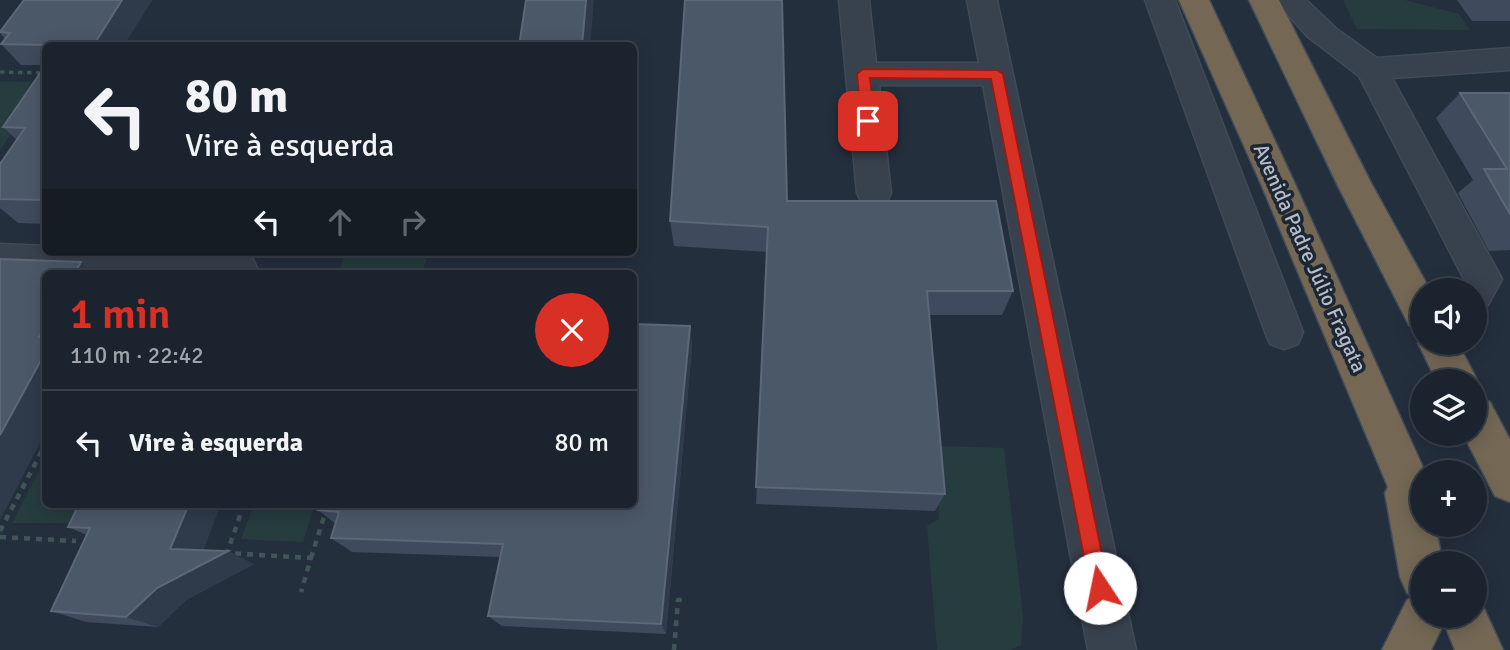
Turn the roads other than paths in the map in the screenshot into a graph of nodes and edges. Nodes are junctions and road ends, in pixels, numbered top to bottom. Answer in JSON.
{"nodes":[{"id":1,"x":854,"y":0,"type":"edge"},
{"id":2,"x":982,"y":0,"type":"edge"},
{"id":3,"x":1160,"y":0,"type":"edge"},
{"id":4,"x":1275,"y":5,"type":"edge"},
{"id":5,"x":1194,"y":7,"type":"edge"},
{"id":6,"x":1510,"y":59,"type":"edge"},
{"id":7,"x":1371,"y":69,"type":"junction"},
{"id":8,"x":863,"y":74,"type":"junction"},
{"id":9,"x":997,"y":74,"type":"junction"},
{"id":10,"x":874,"y":193,"type":"dead end"},
{"id":11,"x":0,"y":259,"type":"edge"},
{"id":12,"x":240,"y":270,"type":"dead end"},
{"id":13,"x":1489,"y":284,"type":"edge"},
{"id":14,"x":1410,"y":290,"type":"edge"},
{"id":15,"x":1284,"y":332,"type":"dead end"},
{"id":16,"x":1487,"y":437,"type":"edge"},
{"id":17,"x":1402,"y":470,"type":"junction"},
{"id":18,"x":1508,"y":476,"type":"edge"},
{"id":19,"x":1410,"y":488,"type":"edge"},
{"id":20,"x":1418,"y":551,"type":"edge"},
{"id":21,"x":1417,"y":628,"type":"edge"},
{"id":22,"x":1469,"y":628,"type":"edge"},
{"id":23,"x":1112,"y":650,"type":"edge"},
{"id":24,"x":1406,"y":650,"type":"edge"},
{"id":25,"x":1479,"y":650,"type":"edge"}],
"edges":[{"from":1,"to":8,"type":"street"},
{"from":2,"to":9,"type":"street"},
{"from":3,"to":15,"type":"street"},
{"from":4,"to":7,"type":"street"},
{"from":4,"to":14,"type":"highway"},
{"from":5,"to":17,"type":"highway","name":"Avenida Padre Júlio Fragata"},
{"from":6,"to":7,"type":"street"},
{"from":7,"to":13,"type":"street"},
{"from":8,"to":9,"type":"street"},
{"from":8,"to":10,"type":"street"},
{"from":9,"to":23,"type":"street"},
{"from":11,"to":12,"type":"street"},
{"from":16,"to":18,"type":"highway"},
{"from":17,"to":19,"type":"highway","name":"Avenida Padre Júlio Fragata"},
{"from":17,"to":20,"type":"highway"},
{"from":21,"to":24,"type":"highway"},
{"from":22,"to":25,"type":"highway"}]}
